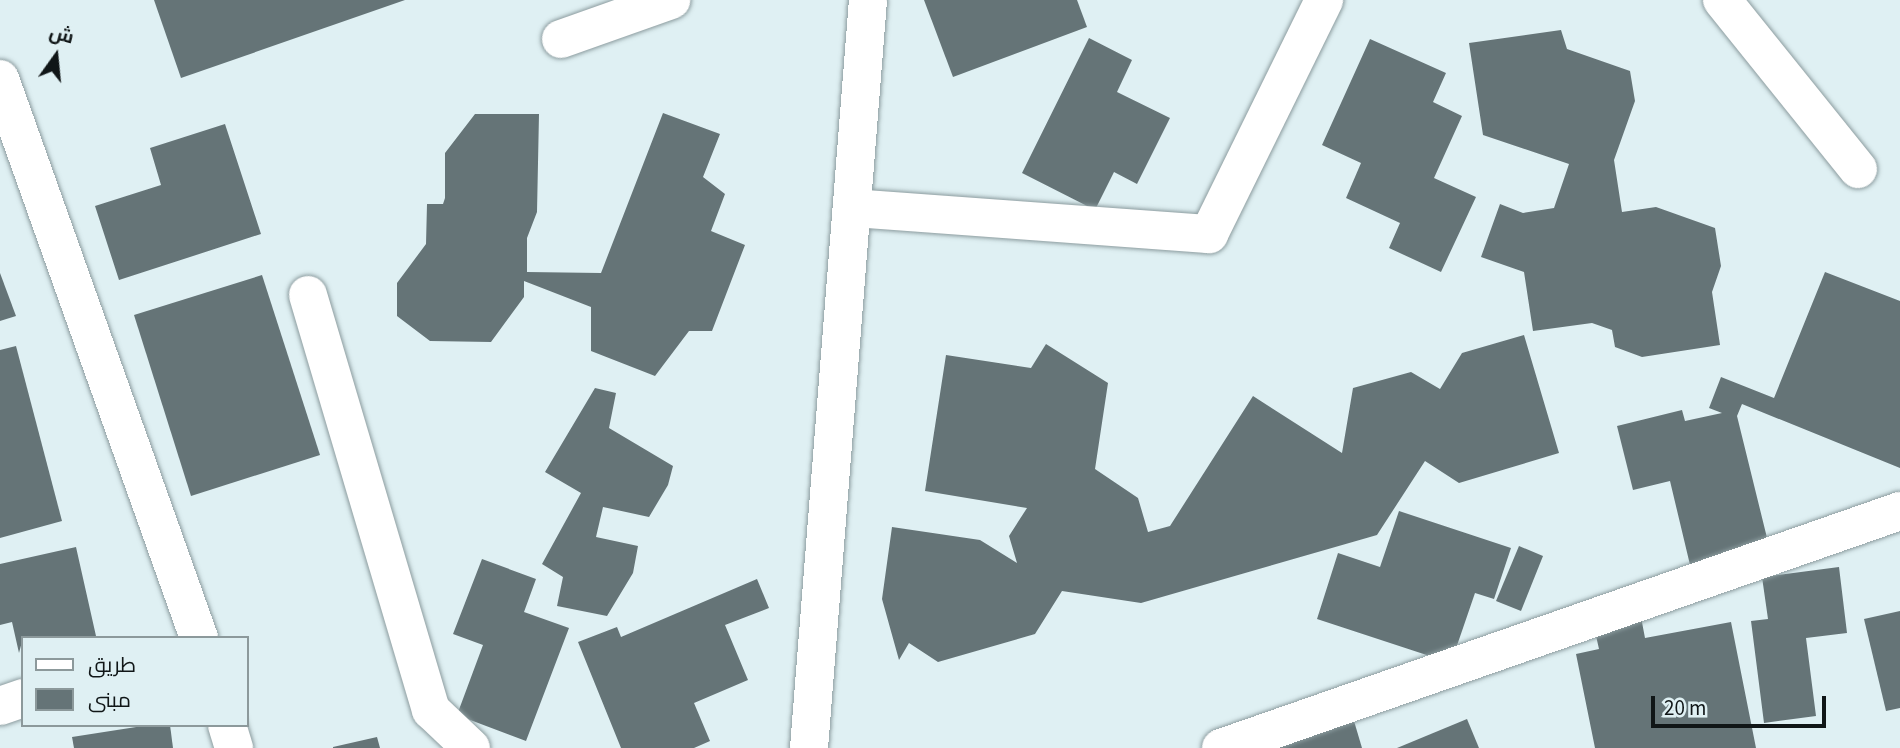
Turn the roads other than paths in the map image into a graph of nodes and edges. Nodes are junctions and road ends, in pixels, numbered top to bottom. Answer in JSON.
{"nodes":[{"id":1,"x":671,"y":0,"type":"edge"},
{"id":2,"x":868,"y":0,"type":"edge"},
{"id":3,"x":1324,"y":0,"type":"edge"},
{"id":4,"x":1722,"y":0,"type":"edge"},
{"id":5,"x":561,"y":39,"type":"dead end"},
{"id":6,"x":0,"y":79,"type":"edge"},
{"id":7,"x":1858,"y":169,"type":"dead end"},
{"id":8,"x":853,"y":208,"type":"junction"},
{"id":9,"x":309,"y":295,"type":"dead end"},
{"id":10,"x":1900,"y":511,"type":"edge"},
{"id":11,"x":198,"y":636,"type":"edge"},
{"id":12,"x":21,"y":699,"type":"edge"},
{"id":13,"x":0,"y":706,"type":"edge"},
{"id":14,"x":228,"y":727,"type":"edge"},
{"id":15,"x":234,"y":748,"type":"edge"},
{"id":16,"x":471,"y":748,"type":"edge"},
{"id":17,"x":809,"y":748,"type":"edge"},
{"id":18,"x":1221,"y":748,"type":"edge"}],
"edges":[{"from":1,"to":5,"type":"street"},
{"from":2,"to":8,"type":"street"},
{"from":3,"to":8,"type":"street"},
{"from":4,"to":7,"type":"street"},
{"from":6,"to":11,"type":"street"},
{"from":8,"to":17,"type":"street"},
{"from":9,"to":16,"type":"street"},
{"from":10,"to":18,"type":"street"},
{"from":12,"to":13,"type":"street"},
{"from":14,"to":15,"type":"street"}]}
